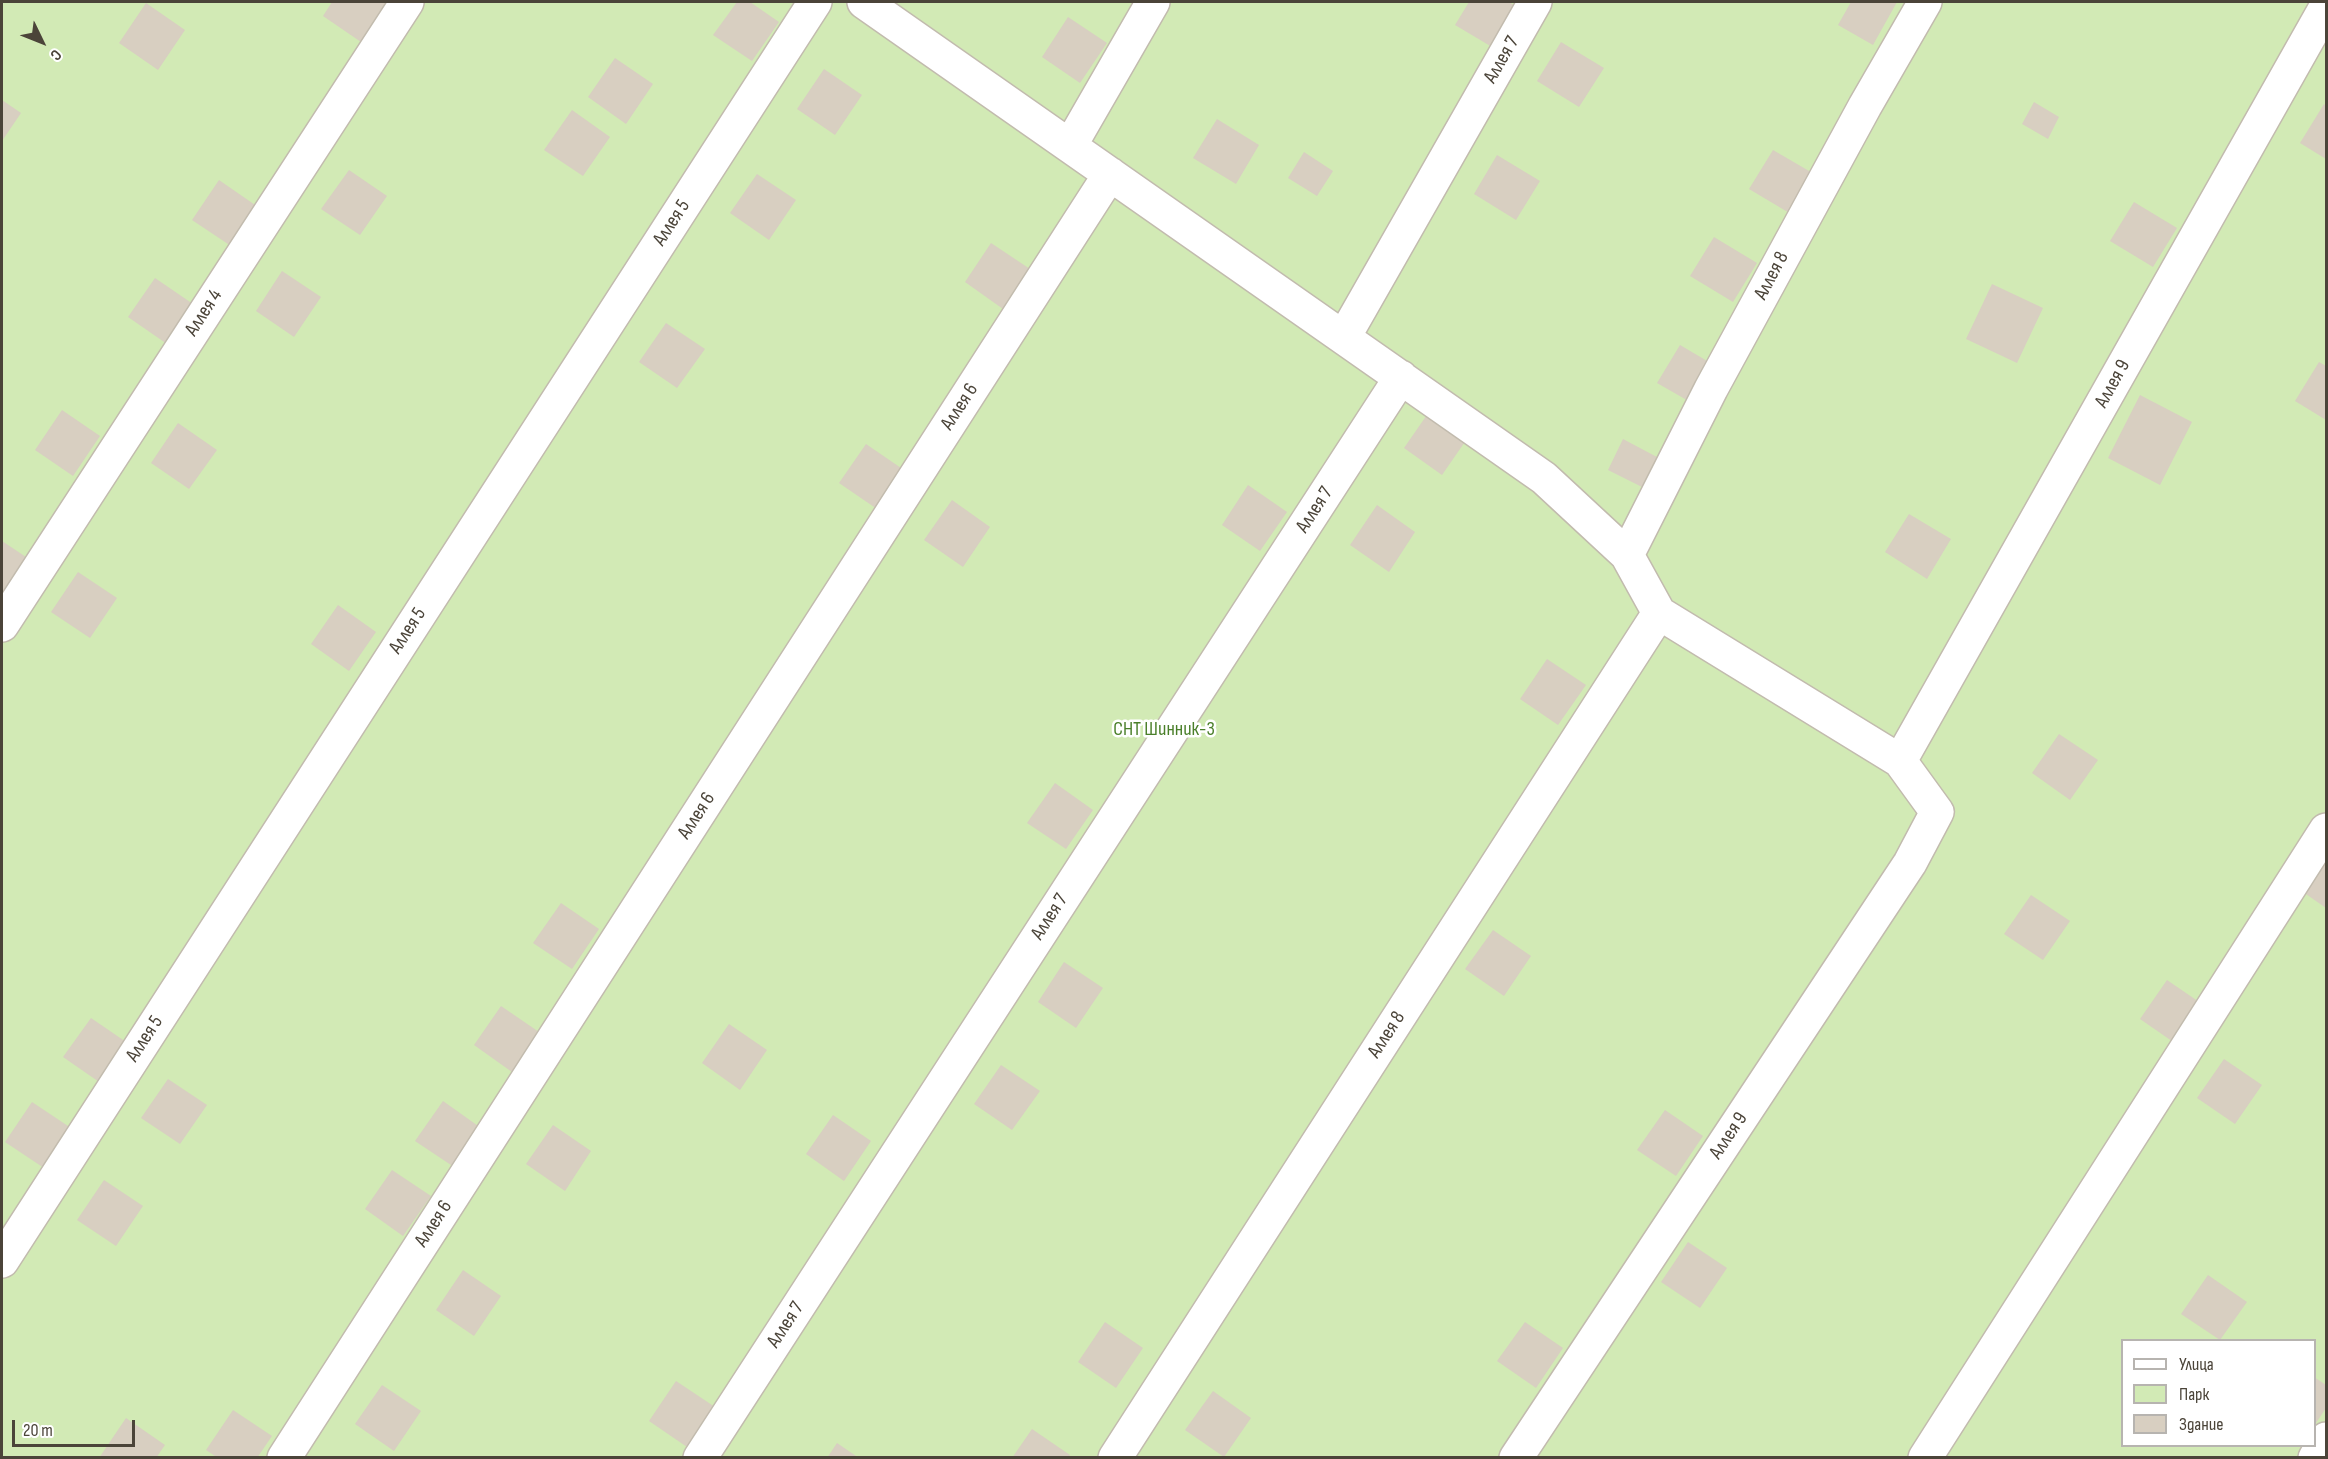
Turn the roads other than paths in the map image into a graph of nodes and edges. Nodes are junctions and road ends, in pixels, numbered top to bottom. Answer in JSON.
{"nodes":[{"id":1,"x":407,"y":2,"type":"edge"},
{"id":2,"x":815,"y":2,"type":"edge"},
{"id":3,"x":864,"y":2,"type":"edge"},
{"id":4,"x":1153,"y":2,"type":"edge"},
{"id":5,"x":1535,"y":2,"type":"edge"},
{"id":6,"x":1925,"y":2,"type":"edge"},
{"id":7,"x":2326,"y":7,"type":"edge"},
{"id":8,"x":1070,"y":146,"type":"junction"},
{"id":9,"x":1110,"y":174,"type":"junction"},
{"id":10,"x":1344,"y":337,"type":"junction"},
{"id":11,"x":1401,"y":377,"type":"junction"},
{"id":12,"x":1627,"y":555,"type":"junction"},
{"id":13,"x":1659,"y":613,"type":"junction"},
{"id":14,"x":2,"y":625,"type":"edge"},
{"id":15,"x":1900,"y":761,"type":"junction"},
{"id":16,"x":2326,"y":830,"type":"edge"},
{"id":17,"x":2,"y":1261,"type":"edge"},
{"id":18,"x":2326,"y":1439,"type":"edge"},
{"id":19,"x":284,"y":1458,"type":"edge"},
{"id":20,"x":699,"y":1458,"type":"edge"},
{"id":21,"x":1115,"y":1458,"type":"edge"},
{"id":22,"x":1516,"y":1458,"type":"edge"},
{"id":23,"x":1925,"y":1458,"type":"edge"},
{"id":24,"x":2315,"y":1458,"type":"edge"}],
"edges":[{"from":1,"to":14,"type":"lane","name":"Аллея 4"},
{"from":2,"to":17,"type":"lane","name":"Аллея 5"},
{"from":3,"to":8,"type":"lane"},
{"from":4,"to":8,"type":"lane"},
{"from":5,"to":10,"type":"lane","name":"Аллея 7"},
{"from":6,"to":12,"type":"lane","name":"Аллея 8"},
{"from":7,"to":15,"type":"lane","name":"Аллея 9"},
{"from":8,"to":9,"type":"lane"},
{"from":9,"to":10,"type":"lane"},
{"from":9,"to":19,"type":"lane","name":"Аллея 6"},
{"from":10,"to":11,"type":"lane"},
{"from":11,"to":12,"type":"lane"},
{"from":11,"to":20,"type":"lane","name":"Аллея 7"},
{"from":12,"to":13,"type":"lane"},
{"from":13,"to":15,"type":"lane"},
{"from":13,"to":21,"type":"lane","name":"Аллея 8"},
{"from":15,"to":22,"type":"lane","name":"Аллея 9"},
{"from":16,"to":23,"type":"lane"},
{"from":18,"to":24,"type":"lane"}]}
